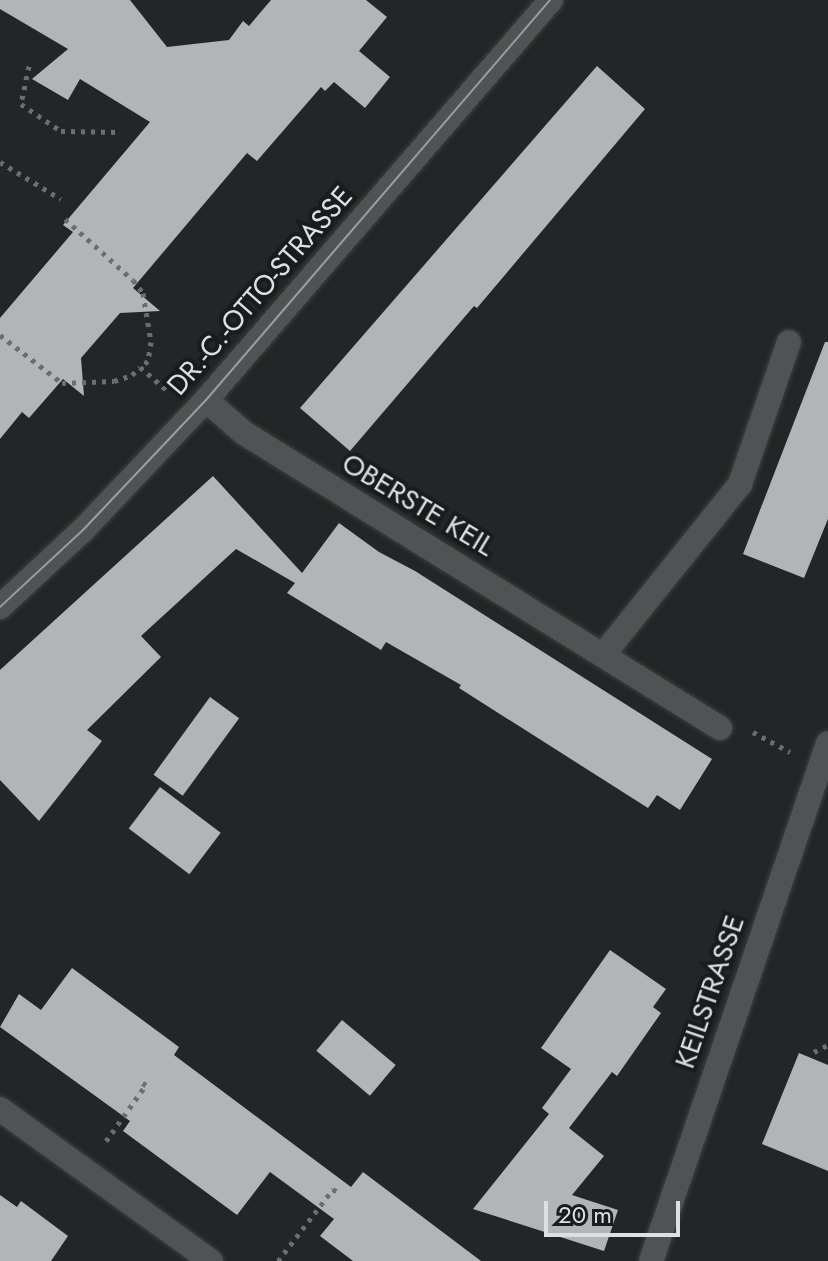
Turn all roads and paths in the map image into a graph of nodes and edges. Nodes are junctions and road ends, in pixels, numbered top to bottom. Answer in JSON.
{"nodes":[{"id":1,"x":551,"y":0,"type":"edge"},
{"id":2,"x":29,"y":66,"type":"dead end"},
{"id":3,"x":119,"y":132,"type":"dead end"},
{"id":4,"x":0,"y":162,"type":"edge"},
{"id":5,"x":61,"y":199,"type":"dead end"},
{"id":6,"x":65,"y":219,"type":"dead end"},
{"id":7,"x":0,"y":335,"type":"edge"},
{"id":8,"x":789,"y":342,"type":"dead end"},
{"id":9,"x":140,"y":367,"type":"junction"},
{"id":10,"x":169,"y":393,"type":"dead end"},
{"id":11,"x":206,"y":400,"type":"junction"},
{"id":12,"x":0,"y":607,"type":"edge"},
{"id":13,"x":604,"y":654,"type":"junction"},
{"id":14,"x":720,"y":728,"type":"dead end"},
{"id":15,"x":828,"y":743,"type":"edge"},
{"id":16,"x":828,"y":1045,"type":"edge"},
{"id":17,"x":814,"y":1052,"type":"dead end"},
{"id":18,"x":141,"y":1082,"type":"dead end"},
{"id":19,"x":138,"y":1097,"type":"junction"},
{"id":20,"x":145,"y":1101,"type":"dead end"},
{"id":21,"x":0,"y":1109,"type":"edge"},
{"id":22,"x":111,"y":1134,"type":"dead end"},
{"id":23,"x":340,"y":1194,"type":"dead end"},
{"id":24,"x":211,"y":1261,"type":"edge"},
{"id":25,"x":278,"y":1261,"type":"edge"},
{"id":26,"x":651,"y":1261,"type":"edge"}],
"edges":[{"from":1,"to":11,"type":"street","name":"DR.-C.-OTTO-STRASSE"},
{"from":2,"to":3,"type":"path"},
{"from":4,"to":5,"type":"path"},
{"from":6,"to":9,"type":"path"},
{"from":7,"to":9,"type":"path"},
{"from":8,"to":13,"type":"street"},
{"from":9,"to":10,"type":"path"},
{"from":11,"to":12,"type":"street","name":"DR.-C.-OTTO-STRASSE"},
{"from":11,"to":13,"type":"street","name":"OBERSTE KEIL"},
{"from":13,"to":14,"type":"street","name":"OBERSTE KEIL"},
{"from":15,"to":26,"type":"street","name":"KEILSTRASSE"},
{"from":16,"to":17,"type":"path"},
{"from":18,"to":19,"type":"path"},
{"from":19,"to":20,"type":"path"},
{"from":19,"to":22,"type":"path"},
{"from":21,"to":24,"type":"street"},
{"from":23,"to":25,"type":"path"}]}
